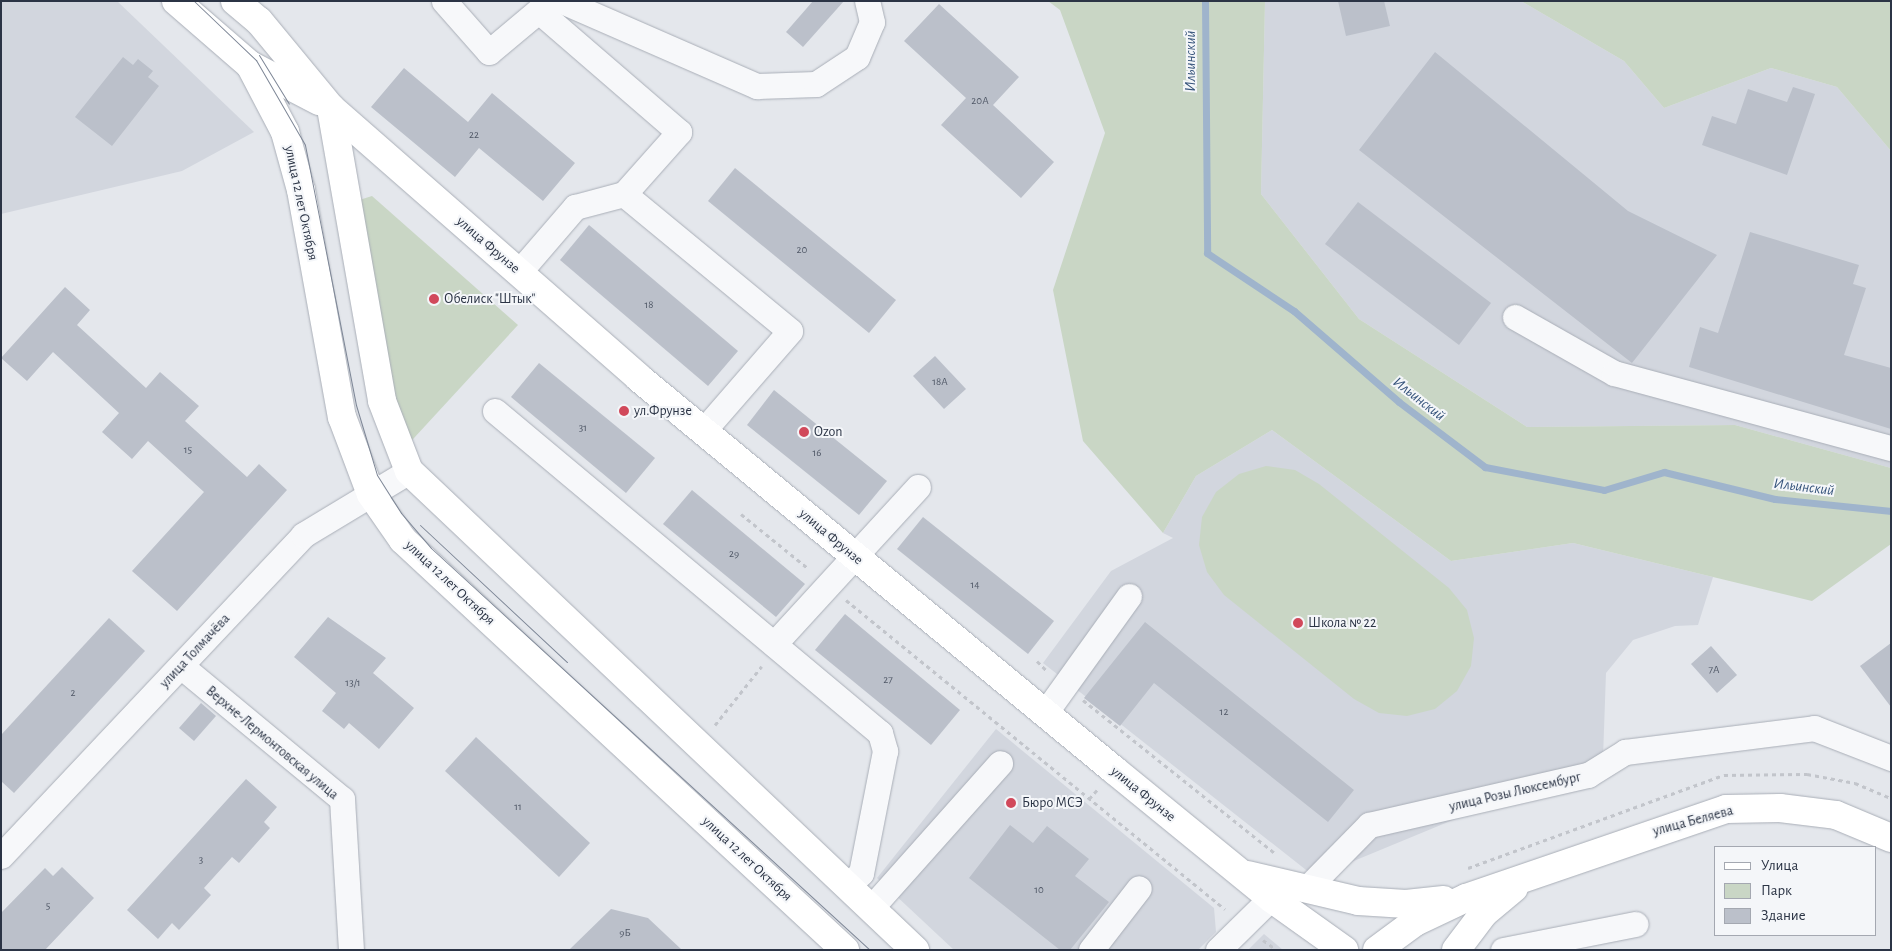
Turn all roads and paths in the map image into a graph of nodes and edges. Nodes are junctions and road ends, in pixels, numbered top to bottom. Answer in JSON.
{"nodes":[{"id":1,"x":176,"y":1,"type":"edge"},
{"id":2,"x":444,"y":1,"type":"edge"},
{"id":3,"x":562,"y":1,"type":"edge"},
{"id":4,"x":867,"y":1,"type":"edge"},
{"id":5,"x":244,"y":4,"type":"edge"},
{"id":6,"x":545,"y":6,"type":"edge"},
{"id":7,"x":250,"y":65,"type":"junction"},
{"id":8,"x":331,"y":108,"type":"junction"},
{"id":9,"x":624,"y":194,"type":"junction"},
{"id":10,"x":519,"y":272,"type":"junction"},
{"id":11,"x":1515,"y":317,"type":"dead end"},
{"id":12,"x":495,"y":411,"type":"dead end"},
{"id":13,"x":703,"y":431,"type":"junction"},
{"id":14,"x":1891,"y":448,"type":"edge"},
{"id":15,"x":409,"y":471,"type":"junction"},
{"id":16,"x":918,"y":487,"type":"dead end"},
{"id":17,"x":372,"y":494,"type":"junction"},
{"id":18,"x":741,"y":514,"type":"dead end"},
{"id":19,"x":854,"y":556,"type":"junction"},
{"id":20,"x":828,"y":585,"type":"junction"},
{"id":21,"x":1129,"y":596,"type":"dead end"},
{"id":22,"x":776,"y":645,"type":"junction"},
{"id":23,"x":181,"y":666,"type":"junction"},
{"id":24,"x":1045,"y":713,"type":"junction"},
{"id":25,"x":708,"y":734,"type":"dead end"},
{"id":26,"x":1891,"y":758,"type":"edge"},
{"id":27,"x":1000,"y":763,"type":"dead end"},
{"id":28,"x":1891,"y":838,"type":"edge"},
{"id":29,"x":1,"y":856,"type":"edge"},
{"id":30,"x":1242,"y":874,"type":"junction"},
{"id":31,"x":1527,"y":877,"type":"junction"},
{"id":32,"x":847,"y":886,"type":"junction"},
{"id":33,"x":1139,"y":888,"type":"dead end"},
{"id":34,"x":1306,"y":890,"type":"junction"},
{"id":35,"x":1271,"y":898,"type":"junction"},
{"id":36,"x":1466,"y":898,"type":"junction"},
{"id":37,"x":871,"y":908,"type":"junction"},
{"id":38,"x":1244,"y":924,"type":"junction"},
{"id":39,"x":1635,"y":924,"type":"dead end"},
{"id":40,"x":351,"y":950,"type":"edge"},
{"id":41,"x":845,"y":950,"type":"edge"},
{"id":42,"x":915,"y":950,"type":"edge"},
{"id":43,"x":1091,"y":950,"type":"edge"},
{"id":44,"x":1218,"y":950,"type":"edge"},
{"id":45,"x":1277,"y":950,"type":"edge"},
{"id":46,"x":1344,"y":950,"type":"edge"},
{"id":47,"x":1377,"y":950,"type":"edge"},
{"id":48,"x":1456,"y":950,"type":"edge"},
{"id":49,"x":1503,"y":950,"type":"edge"}],
"edges":[{"from":1,"to":7,"type":"main road","name":"улица Фрунзе"},
{"from":2,"to":6,"type":"street"},
{"from":3,"to":4,"type":"street"},
{"from":5,"to":8,"type":"main road","name":"улица Фрунзе"},
{"from":6,"to":9,"type":"street"},
{"from":7,"to":8,"type":"main road","name":"улица Фрунзе"},
{"from":7,"to":17,"type":"main road","name":"улица 12 лет Октября"},
{"from":8,"to":10,"type":"main road","name":"улица Фрунзе"},
{"from":8,"to":15,"type":"main road"},
{"from":9,"to":10,"type":"street"},
{"from":9,"to":13,"type":"street"},
{"from":10,"to":13,"type":"main road","name":"улица Фрунзе"},
{"from":11,"to":14,"type":"street"},
{"from":12,"to":22,"type":"street"},
{"from":13,"to":19,"type":"main road","name":"улица Фрунзе"},
{"from":15,"to":17,"type":"street","name":"улица Толмачёва"},
{"from":15,"to":32,"type":"main road"},
{"from":16,"to":19,"type":"street"},
{"from":17,"to":23,"type":"street","name":"улица Толмачёва"},
{"from":17,"to":41,"type":"main road","name":"улица 12 лет Октября"},
{"from":18,"to":20,"type":"path"},
{"from":19,"to":20,"type":"street"},
{"from":19,"to":24,"type":"main road","name":"улица Фрунзе"},
{"from":20,"to":22,"type":"street"},
{"from":20,"to":38,"type":"path"},
{"from":21,"to":24,"type":"street"},
{"from":22,"to":25,"type":"path"},
{"from":22,"to":32,"type":"street"},
{"from":23,"to":29,"type":"street","name":"улица Толмачёва"},
{"from":23,"to":40,"type":"street","name":"Верхне-Лермонтовская улица"},
{"from":24,"to":30,"type":"main road","name":"улица Фрунзе"},
{"from":26,"to":34,"type":"street","name":"улица Розы Люксембург"},
{"from":27,"to":37,"type":"street"},
{"from":28,"to":31,"type":"main road","name":"улица Беляева"},
{"from":30,"to":34,"type":"main road"},
{"from":30,"to":35,"type":"main road","name":"улица Фрунзе"},
{"from":31,"to":36,"type":"main road","name":"улица Беляева"},
{"from":31,"to":48,"type":"main road"},
{"from":32,"to":37,"type":"main road"},
{"from":33,"to":43,"type":"street"},
{"from":34,"to":36,"type":"main road"},
{"from":35,"to":38,"type":"street"},
{"from":35,"to":46,"type":"main road","name":"улица Фрунзе"},
{"from":36,"to":47,"type":"main road"},
{"from":37,"to":42,"type":"main road"},
{"from":38,"to":44,"type":"street"},
{"from":38,"to":45,"type":"path"},
{"from":39,"to":49,"type":"street"}]}
